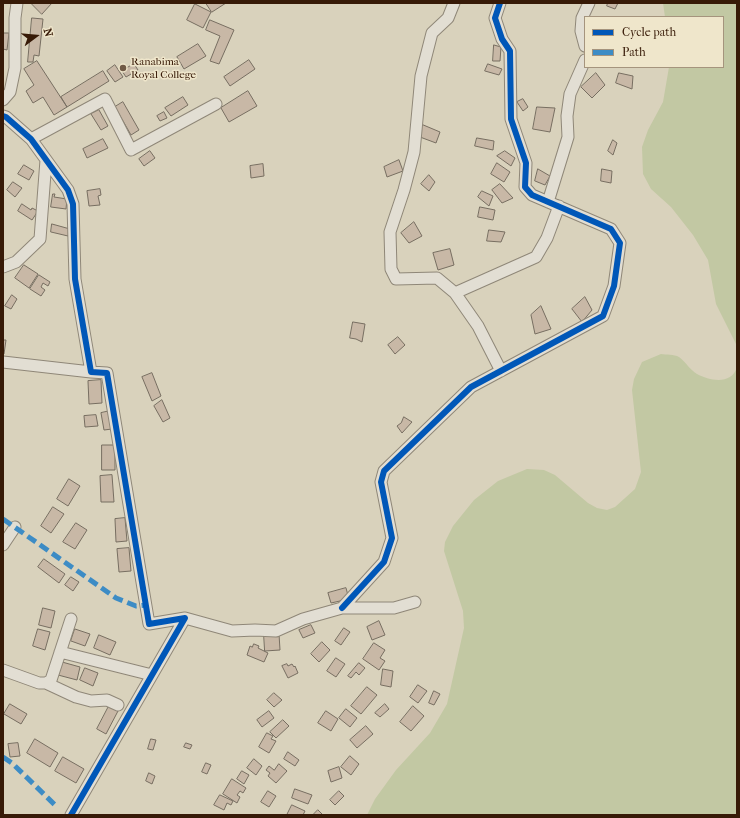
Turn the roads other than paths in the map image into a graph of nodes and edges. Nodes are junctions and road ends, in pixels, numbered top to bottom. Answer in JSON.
{"nodes":[{"id":1,"x":17,"y":3,"type":"edge"},
{"id":2,"x":454,"y":3,"type":"edge"},
{"id":3,"x":500,"y":3,"type":"edge"},
{"id":4,"x":589,"y":3,"type":"edge"},
{"id":5,"x":584,"y":42,"type":"edge"},
{"id":6,"x":584,"y":62,"type":"edge"},
{"id":7,"x":3,"y":100,"type":"edge"},
{"id":8,"x":216,"y":104,"type":"dead end"},
{"id":9,"x":3,"y":116,"type":"edge"},
{"id":10,"x":31,"y":139,"type":"junction"},
{"id":11,"x":46,"y":160,"type":"junction"},
{"id":12,"x":548,"y":202,"type":"junction"},
{"id":13,"x":559,"y":206,"type":"junction"},
{"id":14,"x":3,"y":267,"type":"edge"},
{"id":15,"x":455,"y":293,"type":"junction"},
{"id":16,"x":3,"y":362,"type":"edge"},
{"id":17,"x":501,"y":371,"type":"junction"},
{"id":18,"x":91,"y":372,"type":"junction"},
{"id":19,"x":15,"y":528,"type":"dead end"},
{"id":20,"x":3,"y":545,"type":"edge"},
{"id":21,"x":415,"y":602,"type":"dead end"},
{"id":22,"x":342,"y":608,"type":"junction"},
{"id":23,"x":184,"y":618,"type":"junction"},
{"id":24,"x":71,"y":619,"type":"dead end"},
{"id":25,"x":60,"y":652,"type":"junction"},
{"id":26,"x":3,"y":670,"type":"edge"},
{"id":27,"x":152,"y":675,"type":"junction"},
{"id":28,"x":46,"y":683,"type":"junction"},
{"id":29,"x":118,"y":704,"type":"dead end"},
{"id":30,"x":72,"y":815,"type":"edge"}],
"edges":[{"from":1,"to":7,"type":"street"},
{"from":2,"to":15,"type":"street"},
{"from":3,"to":12,"type":"street"},
{"from":4,"to":5,"type":"street"},
{"from":6,"to":12,"type":"street"},
{"from":8,"to":10,"type":"street"},
{"from":9,"to":10,"type":"street"},
{"from":10,"to":11,"type":"street"},
{"from":11,"to":14,"type":"street"},
{"from":11,"to":18,"type":"street"},
{"from":12,"to":13,"type":"street"},
{"from":13,"to":15,"type":"street"},
{"from":13,"to":17,"type":"street"},
{"from":15,"to":17,"type":"street"},
{"from":16,"to":18,"type":"street"},
{"from":17,"to":22,"type":"street"},
{"from":18,"to":23,"type":"street"},
{"from":19,"to":20,"type":"street"},
{"from":21,"to":22,"type":"street"},
{"from":22,"to":23,"type":"street"},
{"from":23,"to":27,"type":"street"},
{"from":24,"to":25,"type":"street"},
{"from":25,"to":27,"type":"street"},
{"from":25,"to":28,"type":"street"},
{"from":26,"to":28,"type":"street"},
{"from":27,"to":30,"type":"street"},
{"from":28,"to":29,"type":"street"}]}
